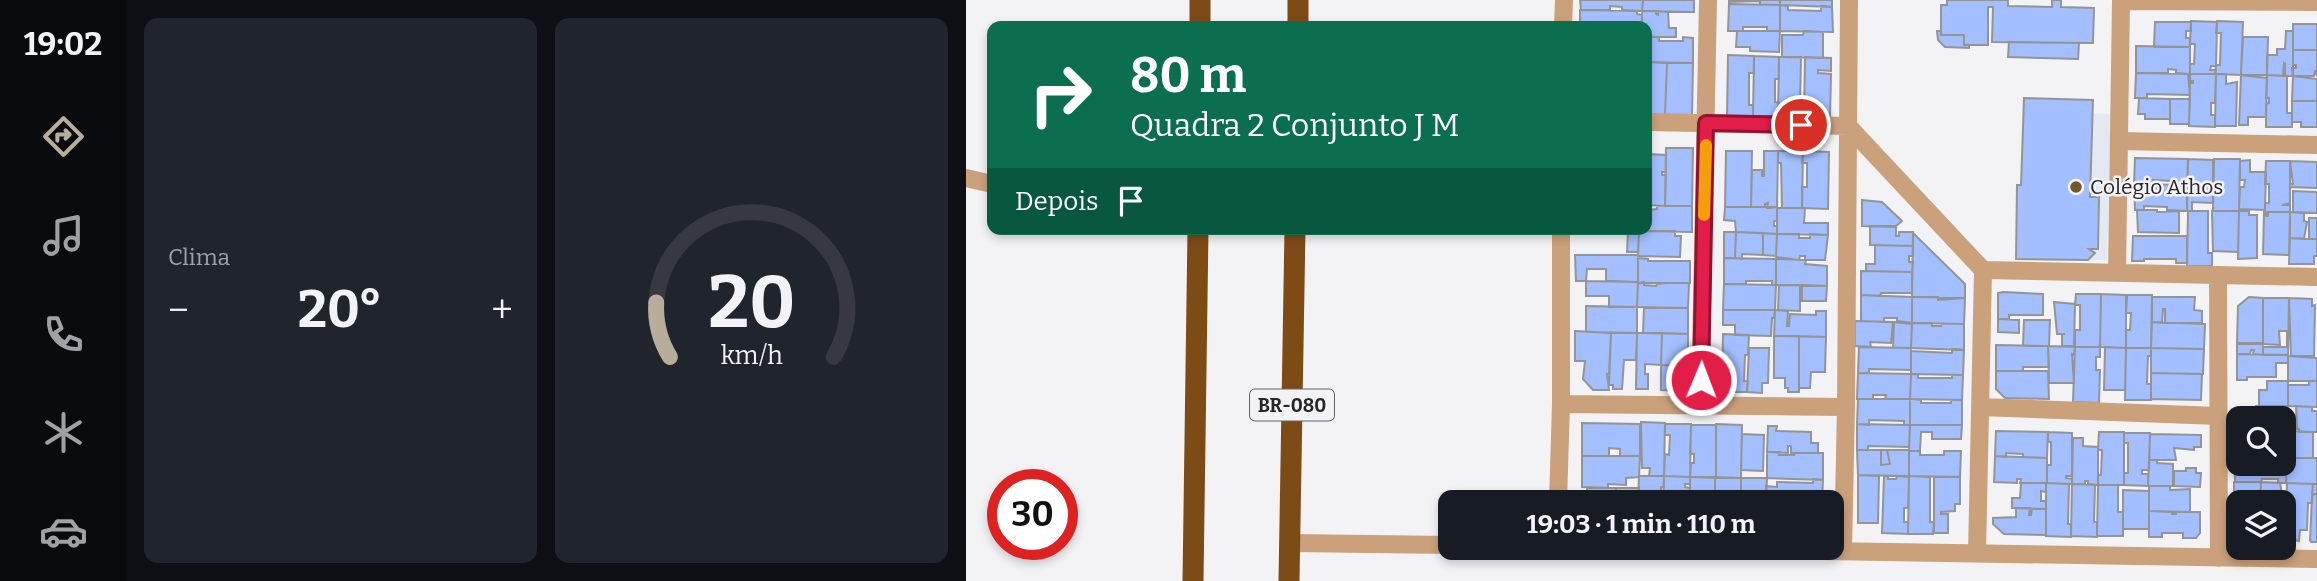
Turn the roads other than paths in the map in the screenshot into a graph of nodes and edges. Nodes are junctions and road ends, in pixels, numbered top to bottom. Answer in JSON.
{"nodes":[{"id":1,"x":1200,"y":0,"type":"edge"},
{"id":2,"x":1298,"y":0,"type":"edge"},
{"id":3,"x":1564,"y":0,"type":"edge"},
{"id":4,"x":1708,"y":0,"type":"edge"},
{"id":5,"x":1849,"y":0,"type":"edge"},
{"id":6,"x":2121,"y":1,"type":"edge"},
{"id":7,"x":2259,"y":1,"type":"edge"},
{"id":8,"x":2317,"y":2,"type":"edge"},
{"id":9,"x":1200,"y":21,"type":"edge"},
{"id":10,"x":1298,"y":21,"type":"edge"},
{"id":11,"x":1563,"y":21,"type":"edge"},
{"id":12,"x":1652,"y":122,"type":"edge"},
{"id":13,"x":1706,"y":123,"type":"junction"},
{"id":14,"x":1848,"y":126,"type":"junction"},
{"id":15,"x":2119,"y":141,"type":"junction"},
{"id":16,"x":2317,"y":145,"type":"edge"},
{"id":17,"x":966,"y":178,"type":"edge"},
{"id":18,"x":987,"y":183,"type":"edge"},
{"id":19,"x":1198,"y":235,"type":"edge"},
{"id":20,"x":1295,"y":235,"type":"edge"},
{"id":21,"x":1561,"y":235,"type":"edge"},
{"id":22,"x":1983,"y":271,"type":"junction"},
{"id":23,"x":2117,"y":273,"type":"junction"},
{"id":24,"x":2218,"y":275,"type":"junction"},
{"id":25,"x":2317,"y":277,"type":"edge"},
{"id":26,"x":1561,"y":404,"type":"junction"},
{"id":27,"x":1700,"y":405,"type":"junction"},
{"id":28,"x":1846,"y":407,"type":"junction"},
{"id":29,"x":1980,"y":407,"type":"junction"},
{"id":30,"x":2218,"y":415,"type":"junction"},
{"id":31,"x":1558,"y":490,"type":"edge"},
{"id":32,"x":1844,"y":503,"type":"edge"},
{"id":33,"x":1290,"y":543,"type":"junction"},
{"id":34,"x":1438,"y":545,"type":"edge"},
{"id":35,"x":1844,"y":551,"type":"edge"},
{"id":36,"x":1977,"y":554,"type":"junction"},
{"id":37,"x":2219,"y":558,"type":"junction"},
{"id":38,"x":2317,"y":559,"type":"edge"},
{"id":39,"x":1194,"y":581,"type":"edge"},
{"id":40,"x":1289,"y":581,"type":"edge"}],
"edges":[{"from":1,"to":9,"type":"highway"},
{"from":2,"to":10,"type":"highway"},
{"from":3,"to":11,"type":"street"},
{"from":4,"to":13,"type":"street"},
{"from":5,"to":14,"type":"street"},
{"from":6,"to":7,"type":"street"},
{"from":6,"to":15,"type":"street"},
{"from":7,"to":8,"type":"street"},
{"from":12,"to":13,"type":"street"},
{"from":13,"to":14,"type":"street"},
{"from":13,"to":27,"type":"street"},
{"from":14,"to":22,"type":"street"},
{"from":14,"to":28,"type":"street"},
{"from":15,"to":16,"type":"street"},
{"from":15,"to":23,"type":"street"},
{"from":17,"to":18,"type":"street"},
{"from":19,"to":39,"type":"highway"},
{"from":20,"to":33,"type":"highway","number":"BR-080"},
{"from":21,"to":26,"type":"street"},
{"from":22,"to":23,"type":"street"},
{"from":22,"to":29,"type":"street"},
{"from":23,"to":24,"type":"street"},
{"from":24,"to":25,"type":"street"},
{"from":24,"to":30,"type":"street"},
{"from":26,"to":27,"type":"street"},
{"from":26,"to":31,"type":"street"},
{"from":27,"to":28,"type":"street"},
{"from":28,"to":32,"type":"street"},
{"from":29,"to":30,"type":"street"},
{"from":29,"to":36,"type":"street"},
{"from":30,"to":37,"type":"street"},
{"from":33,"to":34,"type":"street"},
{"from":33,"to":40,"type":"highway","number":"BR-080"},
{"from":35,"to":36,"type":"street"},
{"from":36,"to":37,"type":"street"},
{"from":37,"to":38,"type":"street"}]}
